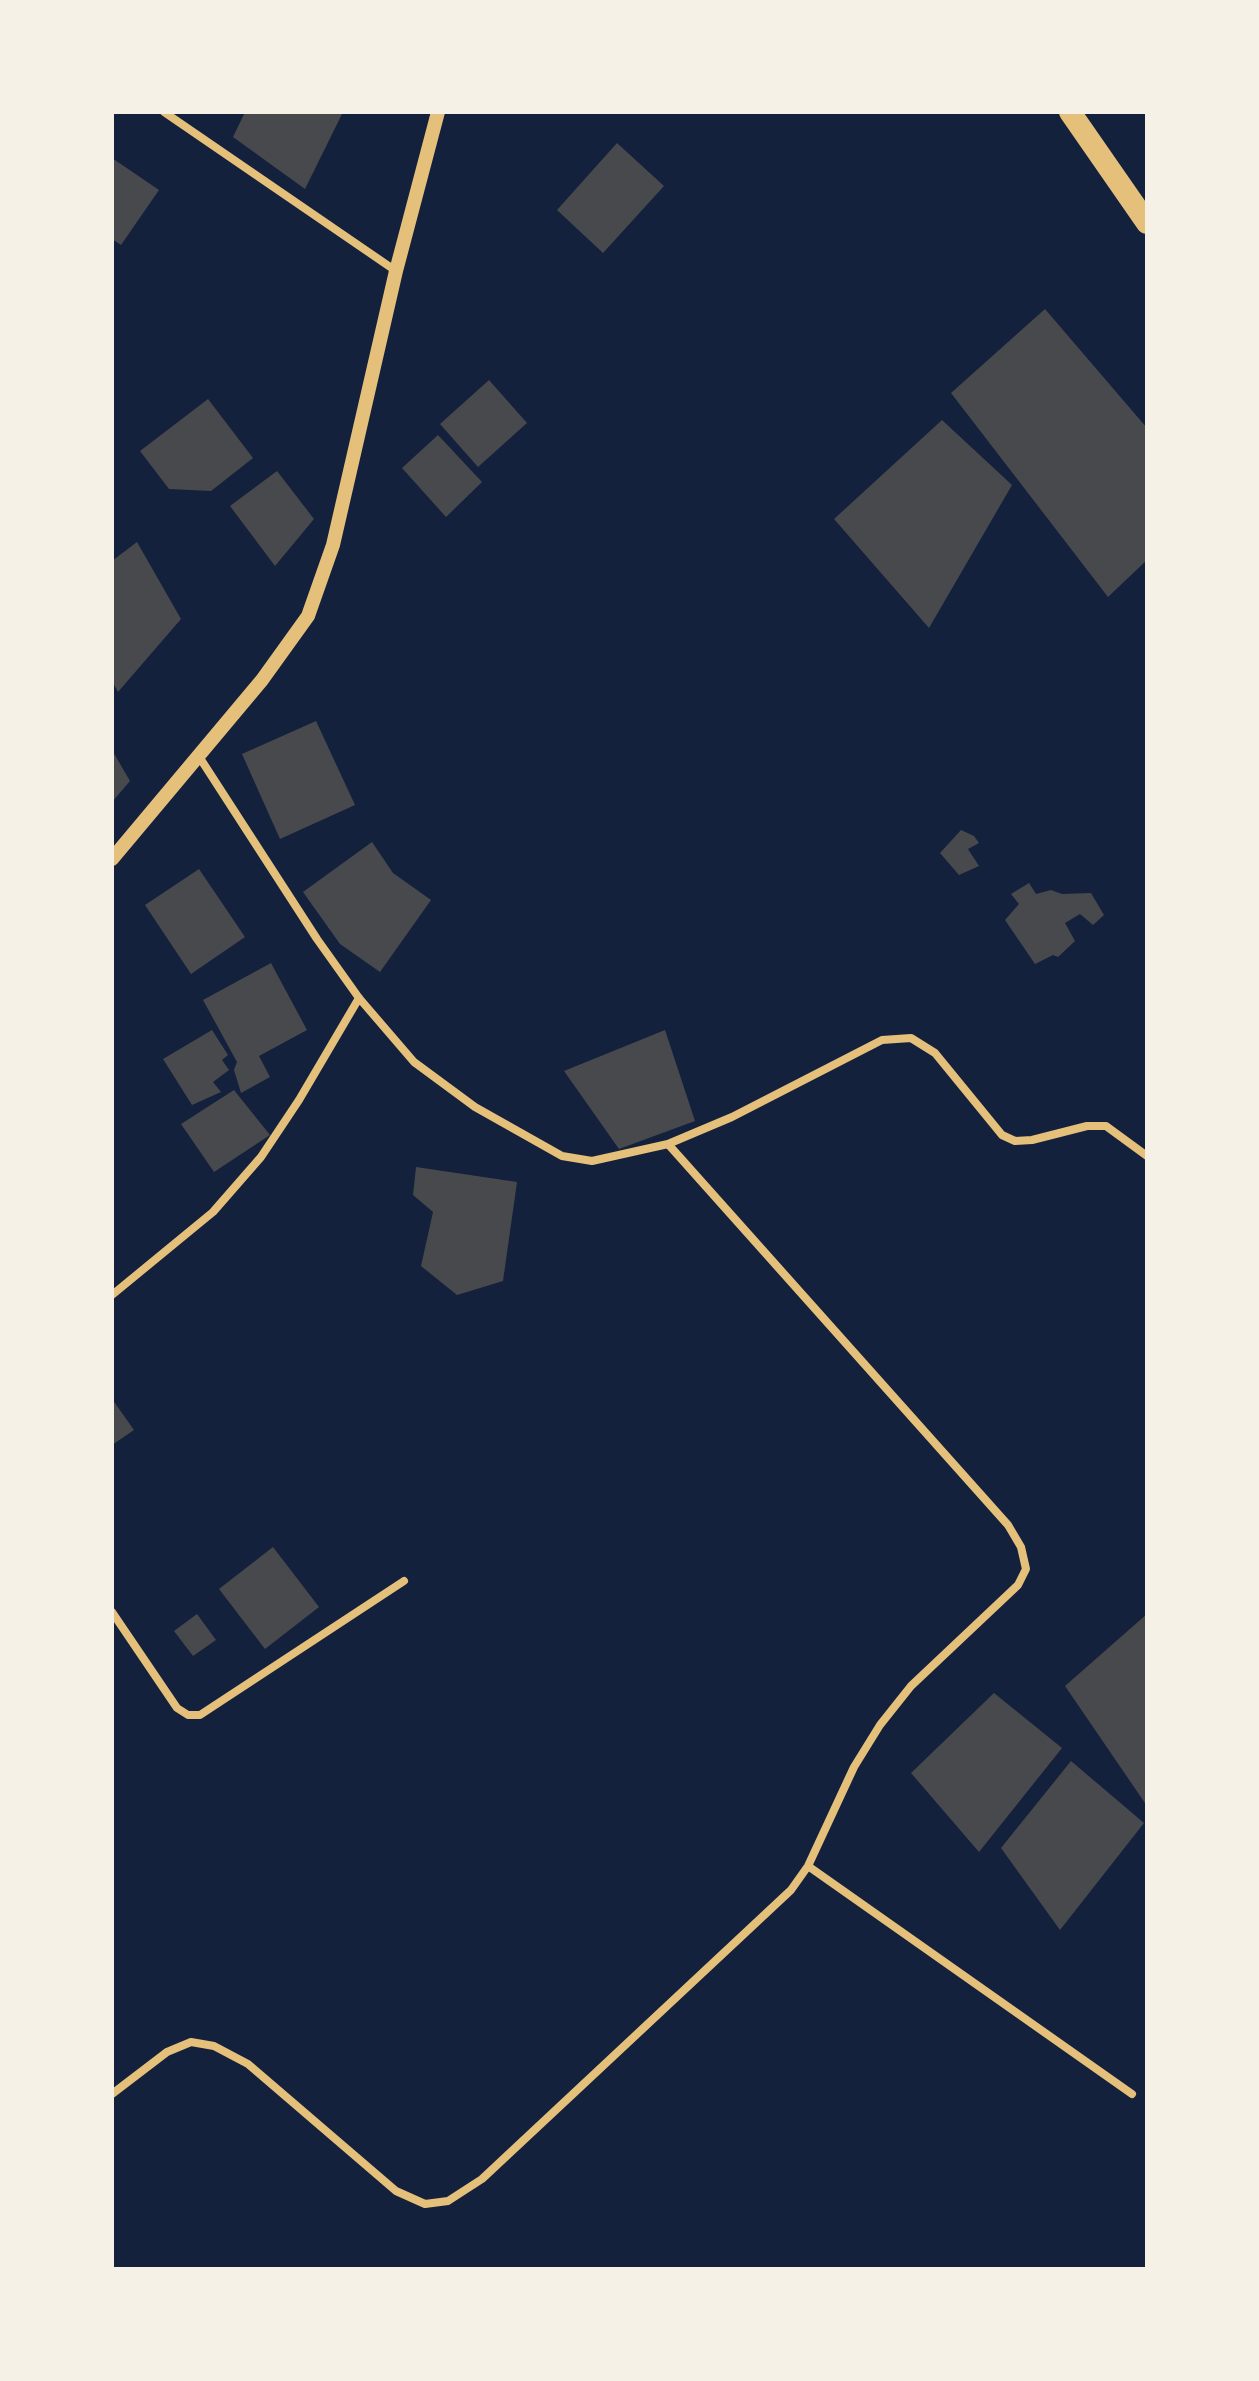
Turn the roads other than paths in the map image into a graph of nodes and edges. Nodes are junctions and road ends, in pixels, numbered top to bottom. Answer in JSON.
{"nodes":[{"id":1,"x":164,"y":112,"type":"edge"},
{"id":2,"x":438,"y":112,"type":"edge"},
{"id":3,"x":1070,"y":112,"type":"edge"},
{"id":4,"x":1147,"y":223,"type":"edge"},
{"id":5,"x":396,"y":271,"type":"junction"},
{"id":6,"x":198,"y":754,"type":"junction"},
{"id":7,"x":112,"y":859,"type":"edge"},
{"id":8,"x":359,"y":998,"type":"junction"},
{"id":9,"x":668,"y":1144,"type":"junction"},
{"id":10,"x":1147,"y":1156,"type":"edge"},
{"id":11,"x":112,"y":1295,"type":"edge"},
{"id":12,"x":404,"y":1581,"type":"dead end"},
{"id":13,"x":112,"y":1612,"type":"edge"},
{"id":14,"x":808,"y":1866,"type":"junction"},
{"id":15,"x":112,"y":2094,"type":"edge"},
{"id":16,"x":1132,"y":2094,"type":"dead end"}],
"edges":[{"from":1,"to":5,"type":"street"},
{"from":2,"to":5,"type":"street"},
{"from":3,"to":4,"type":"highway"},
{"from":5,"to":6,"type":"street"},
{"from":6,"to":7,"type":"street"},
{"from":6,"to":8,"type":"street"},
{"from":8,"to":9,"type":"street"},
{"from":8,"to":11,"type":"street"},
{"from":9,"to":10,"type":"street"},
{"from":9,"to":14,"type":"street"},
{"from":12,"to":13,"type":"street"},
{"from":14,"to":15,"type":"street"},
{"from":14,"to":16,"type":"street"}]}
